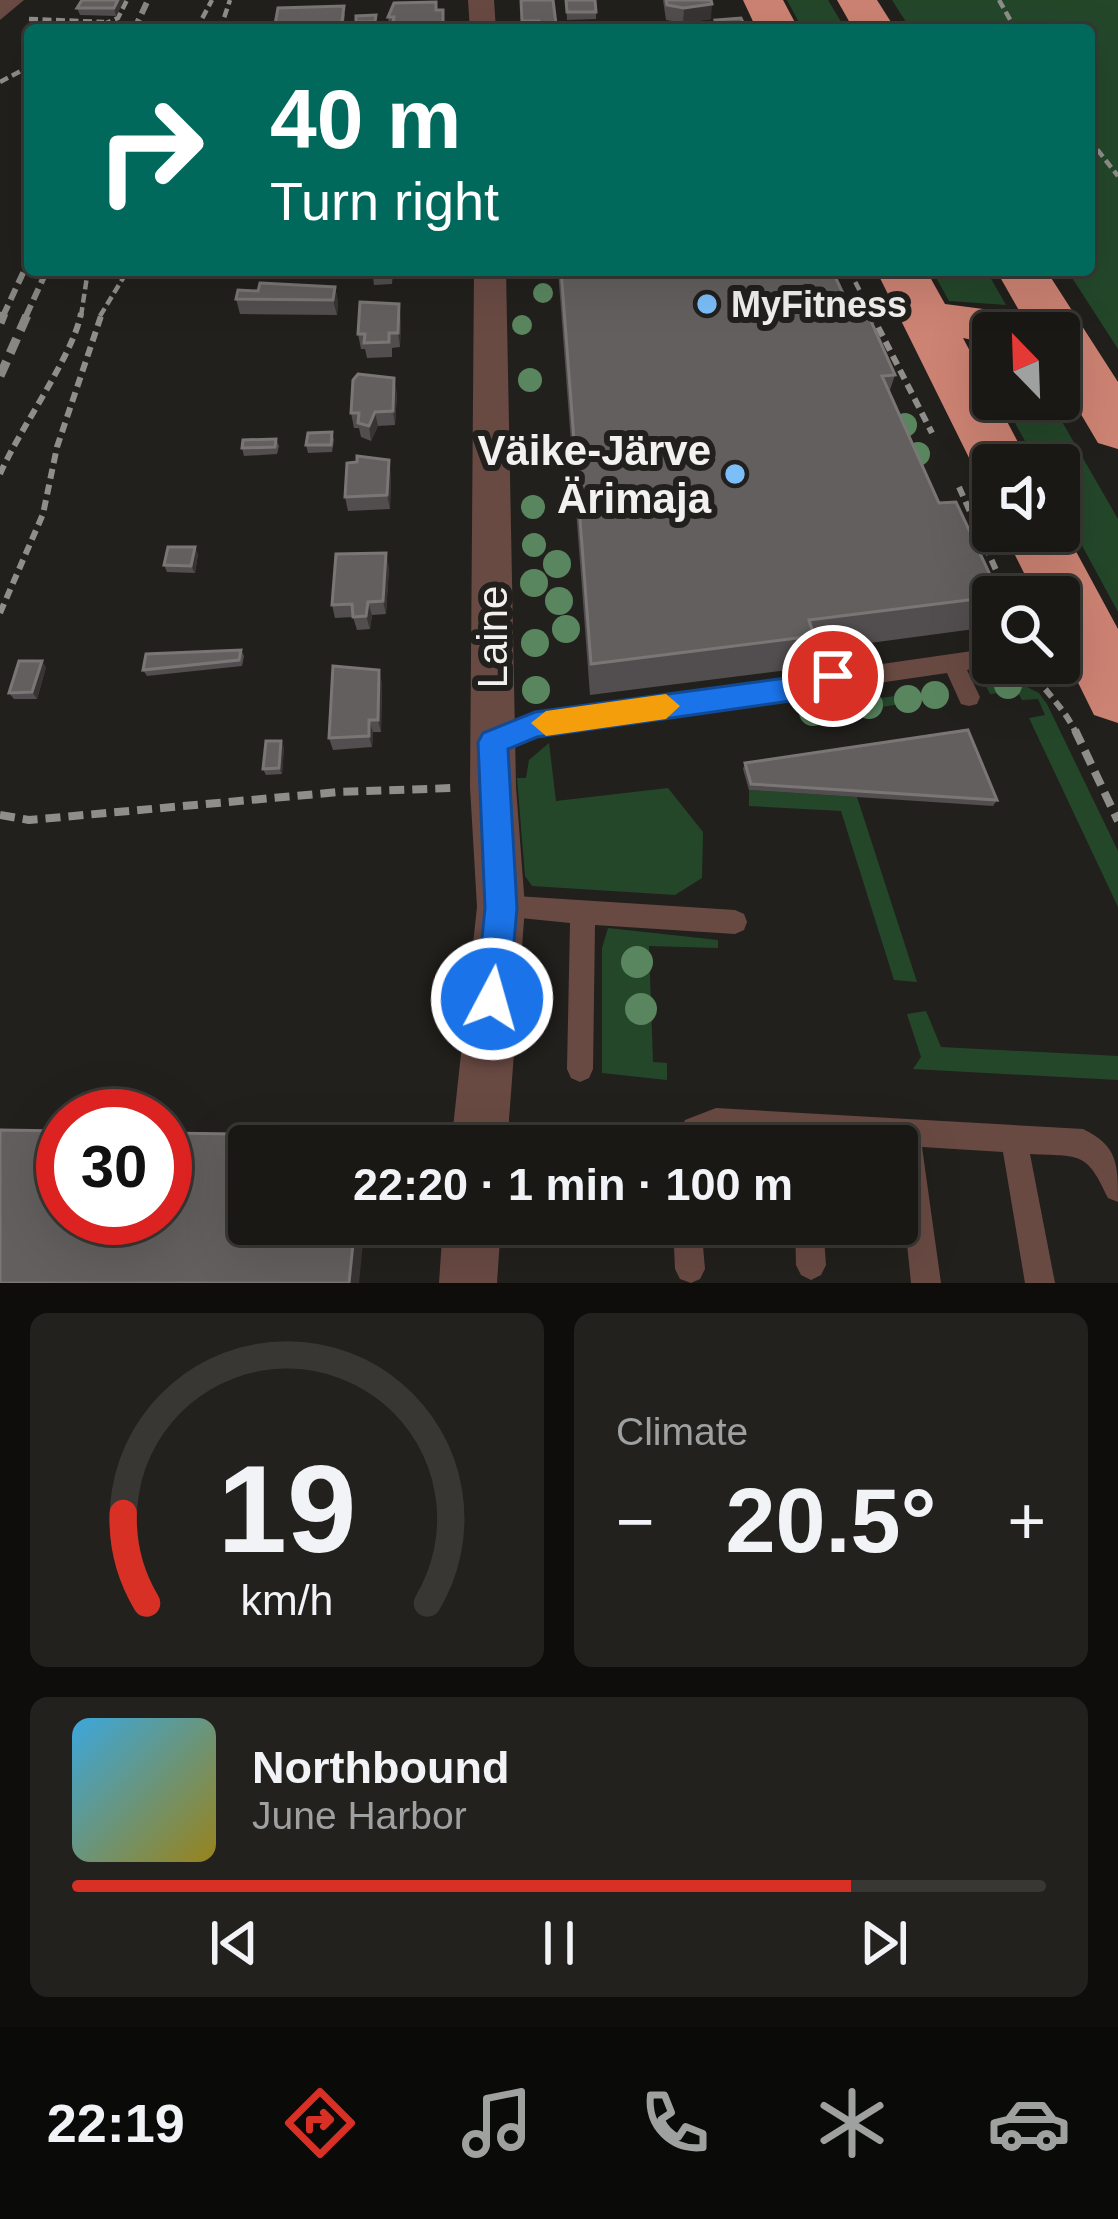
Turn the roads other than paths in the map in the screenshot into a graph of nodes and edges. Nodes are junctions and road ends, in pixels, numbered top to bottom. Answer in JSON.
{"nodes":[{"id":1,"x":490,"y":276,"type":"edge"},
{"id":2,"x":904,"y":276,"type":"edge"},
{"id":3,"x":1024,"y":276,"type":"edge"},
{"id":4,"x":1039,"y":312,"type":"edge"},
{"id":5,"x":972,"y":323,"type":"edge"},
{"id":6,"x":928,"y":324,"type":"junction"},
{"id":7,"x":1080,"y":379,"type":"edge"},
{"id":8,"x":1118,"y":428,"type":"edge"},
{"id":9,"x":972,"y":455,"type":"edge"},
{"id":10,"x":1043,"y":552,"type":"edge"},
{"id":11,"x":972,"y":659,"type":"edge"},
{"id":12,"x":952,"y":662,"type":"junction"},
{"id":13,"x":1090,"y":662,"type":"edge"},
{"id":14,"x":968,"y":697,"type":"dead end"},
{"id":15,"x":493,"y":742,"type":"junction"},
{"id":16,"x":501,"y":908,"type":"junction"},
{"id":17,"x":583,"y":910,"type":"junction"},
{"id":18,"x":735,"y":922,"type":"dead end"},
{"id":19,"x":580,"y":1069,"type":"dead end"},
{"id":20,"x":480,"y":1125,"type":"edge"},
{"id":21,"x":918,"y":1134,"type":"edge"},
{"id":22,"x":1014,"y":1139,"type":"junction"},
{"id":23,"x":1118,"y":1188,"type":"edge"},
{"id":24,"x":918,"y":1223,"type":"edge"},
{"id":25,"x":471,"y":1245,"type":"edge"},
{"id":26,"x":688,"y":1245,"type":"edge"},
{"id":27,"x":810,"y":1245,"type":"edge"},
{"id":28,"x":811,"y":1265,"type":"dead end"},
{"id":29,"x":690,"y":1269,"type":"dead end"},
{"id":30,"x":468,"y":1283,"type":"edge"},
{"id":31,"x":926,"y":1283,"type":"edge"},
{"id":32,"x":1040,"y":1283,"type":"edge"}],
"edges":[{"from":1,"to":15,"type":"street","name":"Laine"},
{"from":2,"to":6,"type":"highway"},
{"from":3,"to":4,"type":"highway"},
{"from":5,"to":6,"type":"highway"},
{"from":6,"to":9,"type":"highway"},
{"from":7,"to":8,"type":"highway"},
{"from":10,"to":13,"type":"highway"},
{"from":11,"to":12,"type":"lane"},
{"from":12,"to":14,"type":"lane"},
{"from":12,"to":15,"type":"lane"},
{"from":15,"to":16,"type":"street","name":"Laine"},
{"from":16,"to":17,"type":"lane"},
{"from":16,"to":20,"type":"street","name":"Laine"},
{"from":17,"to":18,"type":"lane"},
{"from":17,"to":19,"type":"lane"},
{"from":21,"to":22,"type":"lane"},
{"from":22,"to":23,"type":"lane"},
{"from":22,"to":32,"type":"lane"},
{"from":24,"to":31,"type":"lane"},
{"from":25,"to":30,"type":"street"},
{"from":26,"to":29,"type":"lane"},
{"from":27,"to":28,"type":"lane"}]}
